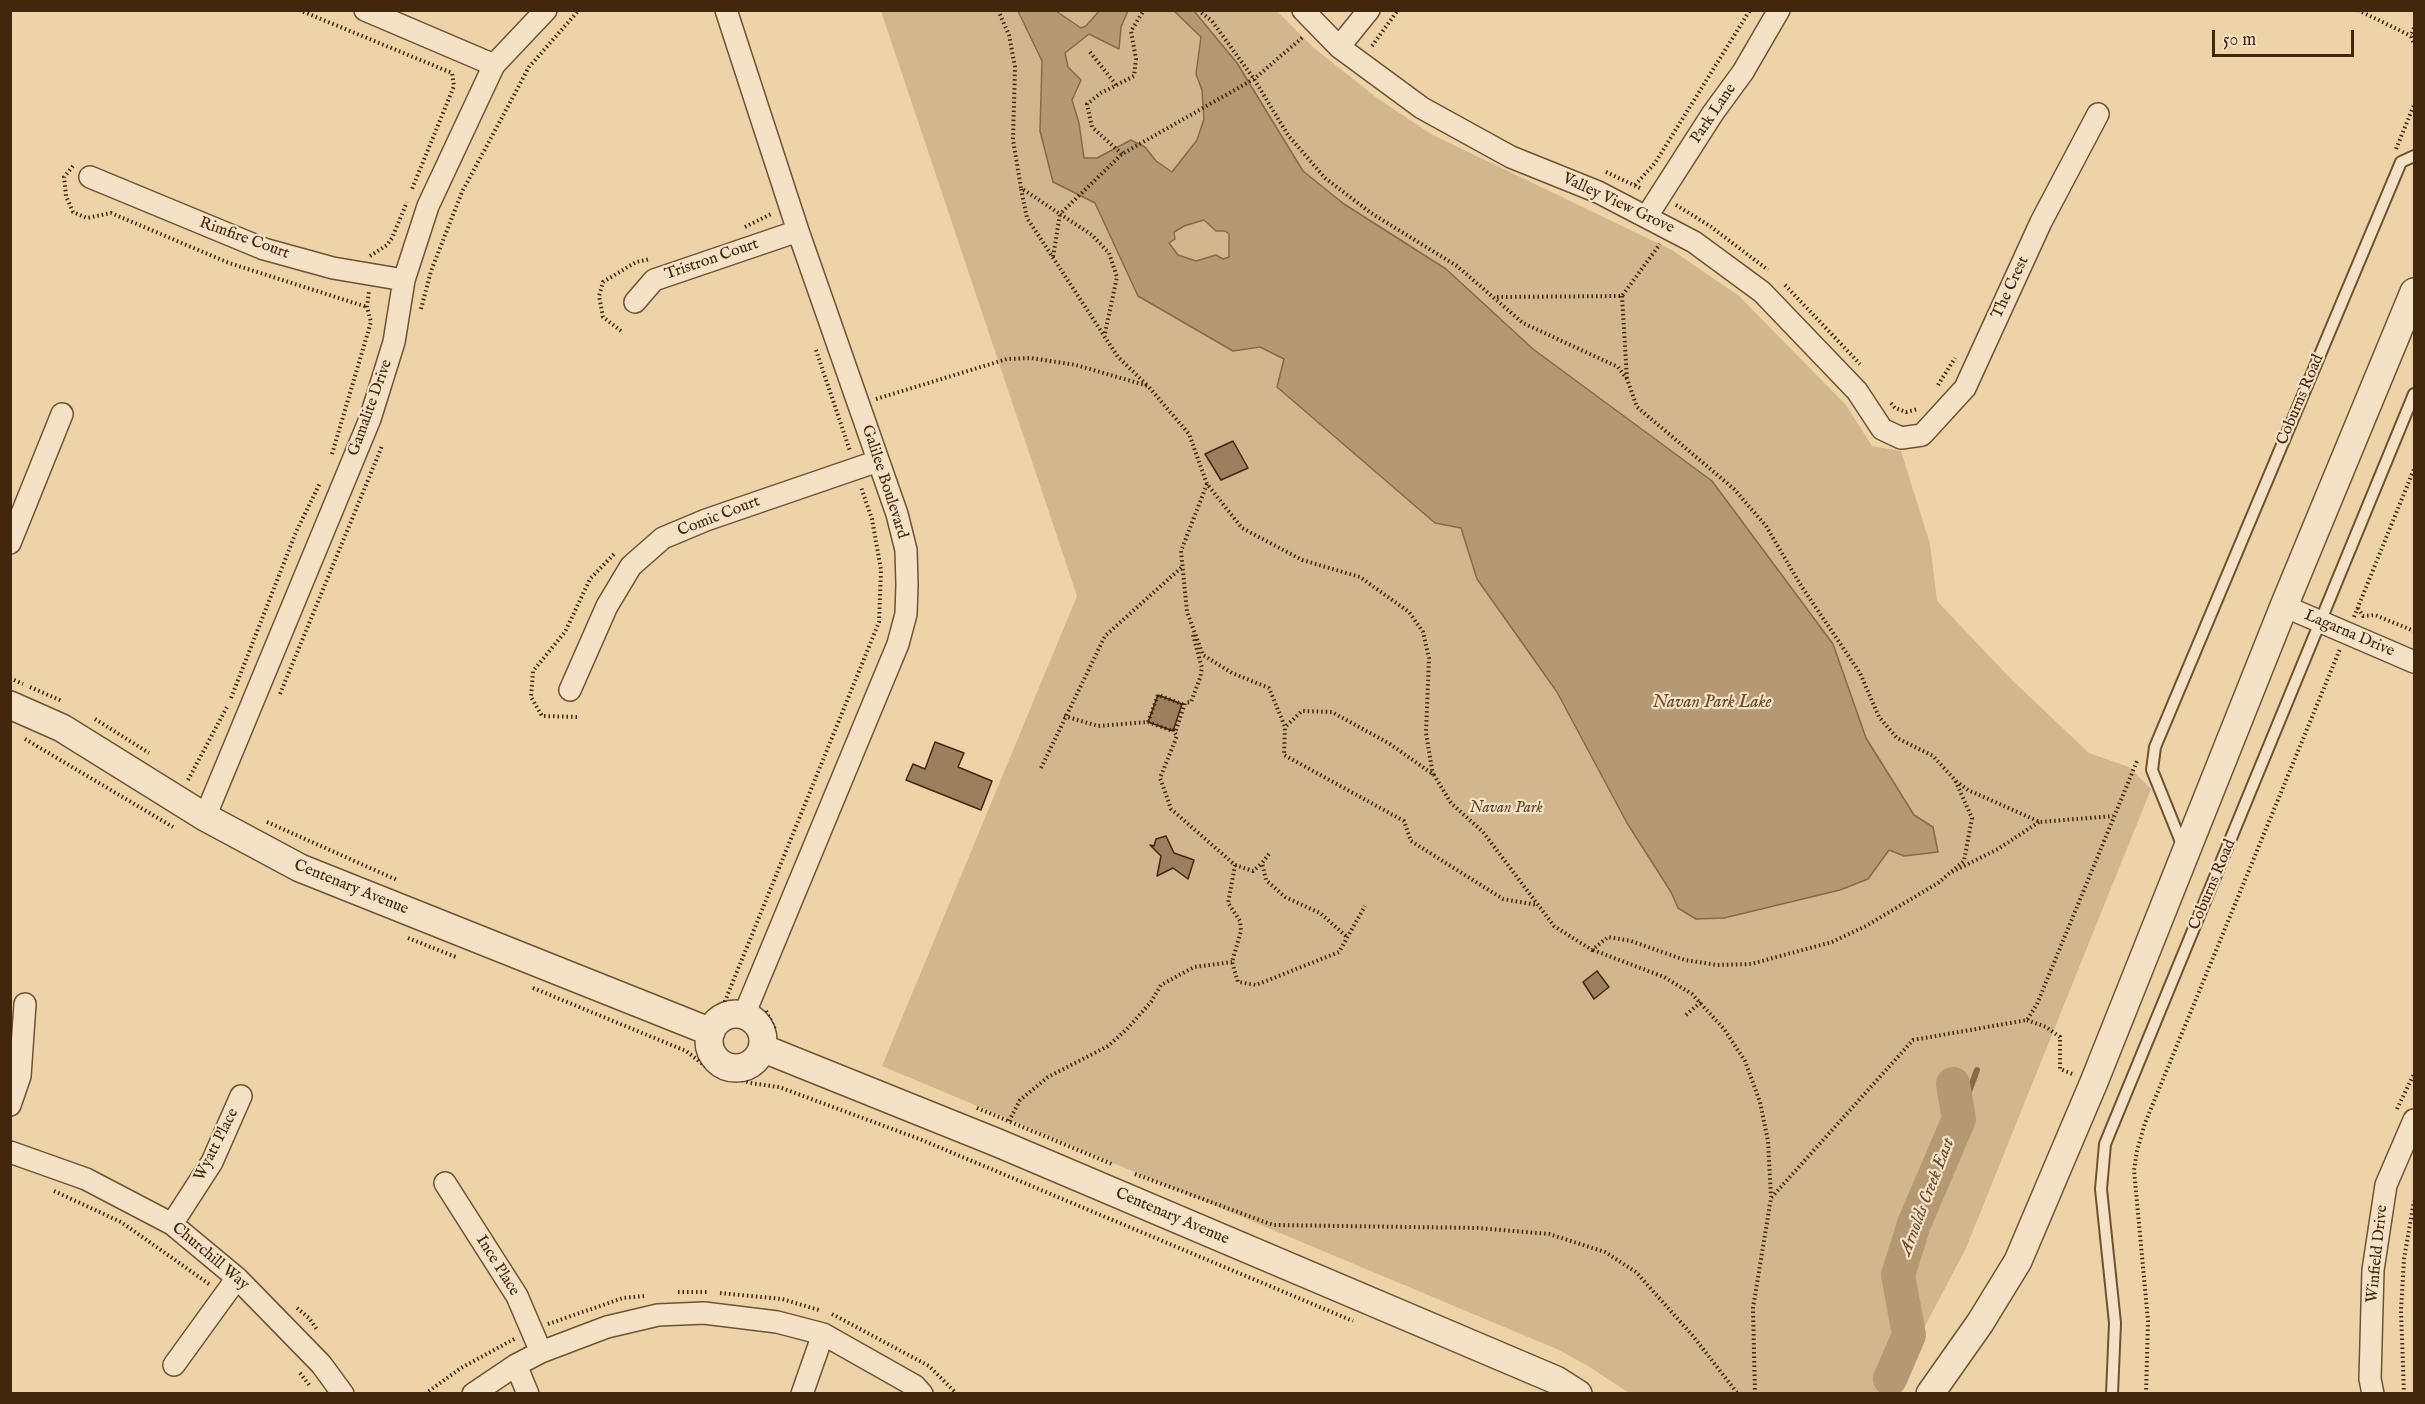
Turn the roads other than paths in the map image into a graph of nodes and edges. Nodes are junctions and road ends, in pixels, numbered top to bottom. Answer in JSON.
{"nodes":[{"id":1,"x":365,"y":10,"type":"edge"},
{"id":2,"x":546,"y":10,"type":"edge"},
{"id":3,"x":726,"y":10,"type":"edge"},
{"id":4,"x":1369,"y":10,"type":"edge"},
{"id":5,"x":1779,"y":10,"type":"edge"},
{"id":6,"x":1309,"y":17,"type":"edge"},
{"id":7,"x":1339,"y":47,"type":"junction"},
{"id":8,"x":494,"y":65,"type":"junction"},
{"id":9,"x":2098,"y":114,"type":"dead end"},
{"id":10,"x":2415,"y":156,"type":"edge"},
{"id":11,"x":82,"y":170,"type":"road end"},
{"id":12,"x":1647,"y":216,"type":"junction"},
{"id":13,"x":789,"y":235,"type":"junction"},
{"id":14,"x":404,"y":280,"type":"junction"},
{"id":15,"x":2415,"y":292,"type":"edge"},
{"id":16,"x":635,"y":302,"type":"dead end"},
{"id":17,"x":2415,"y":394,"type":"edge"},
{"id":18,"x":62,"y":414,"type":"dead end"},
{"id":19,"x":1900,"y":438,"type":"joint"},
{"id":20,"x":878,"y":462,"type":"junction"},
{"id":21,"x":10,"y":543,"type":"edge"},
{"id":22,"x":2284,"y":606,"type":"junction"},
{"id":23,"x":2322,"y":624,"type":"junction"},
{"id":24,"x":2415,"y":662,"type":"edge"},
{"id":25,"x":570,"y":690,"type":"dead end"},
{"id":26,"x":10,"y":705,"type":"edge"},
{"id":27,"x":209,"y":806,"type":"junction"},
{"id":28,"x":2185,"y":853,"type":"junction"},
{"id":29,"x":25,"y":1004,"type":"dead end"},
{"id":30,"x":739,"y":1008,"type":"junction"},
{"id":31,"x":713,"y":1022,"type":"junction"},
{"id":32,"x":770,"y":1042,"type":"junction"},
{"id":33,"x":241,"y":1096,"type":"dead end"},
{"id":34,"x":10,"y":1105,"type":"edge"},
{"id":35,"x":2415,"y":1120,"type":"edge"},
{"id":36,"x":10,"y":1152,"type":"edge"},
{"id":37,"x":445,"y":1183,"type":"dead end"},
{"id":38,"x":172,"y":1224,"type":"junction"},
{"id":39,"x":237,"y":1278,"type":"junction"},
{"id":40,"x":1980,"y":1323,"type":"junction"},
{"id":41,"x":823,"y":1334,"type":"junction"},
{"id":42,"x":542,"y":1352,"type":"junction"},
{"id":43,"x":174,"y":1365,"type":"dead end"},
{"id":44,"x":516,"y":1365,"type":"junction"},
{"id":45,"x":343,"y":1394,"type":"edge"},
{"id":46,"x":473,"y":1394,"type":"edge"},
{"id":47,"x":528,"y":1394,"type":"edge"},
{"id":48,"x":802,"y":1394,"type":"edge"},
{"id":49,"x":922,"y":1394,"type":"edge"},
{"id":50,"x":1578,"y":1394,"type":"edge"},
{"id":51,"x":1930,"y":1394,"type":"edge"},
{"id":52,"x":1953,"y":1394,"type":"edge"},
{"id":53,"x":2112,"y":1394,"type":"edge"},
{"id":54,"x":2373,"y":1394,"type":"edge"}],
"edges":[{"from":1,"to":8,"type":"street"},
{"from":2,"to":8,"type":"street","name":"Gamalite Drive"},
{"from":3,"to":13,"type":"street","name":"Galilee Boulevard"},
{"from":4,"to":7,"type":"street"},
{"from":5,"to":12,"type":"street","name":"Park Lane"},
{"from":6,"to":7,"type":"street","name":"Valley View Grove"},
{"from":7,"to":12,"type":"street","name":"Valley View Grove"},
{"from":8,"to":14,"type":"street","name":"Gamalite Drive"},
{"from":9,"to":19,"type":"street","name":"The Crest"},
{"from":10,"to":28,"type":"lane","name":"Coburns Road"},
{"from":11,"to":14,"type":"street","name":"Rimfire Court"},
{"from":12,"to":19,"type":"street","name":"Valley View Grove"},
{"from":13,"to":16,"type":"street","name":"Tristron Court"},
{"from":13,"to":20,"type":"street","name":"Galilee Boulevard"},
{"from":14,"to":27,"type":"street","name":"Gamalite Drive"},
{"from":15,"to":22,"type":"street"},
{"from":17,"to":23,"type":"lane","name":"Coburns Road"},
{"from":18,"to":21,"type":"street"},
{"from":20,"to":25,"type":"street","name":"Comic Court"},
{"from":20,"to":30,"type":"street","name":"Galilee Boulevard"},
{"from":22,"to":23,"type":"street","name":"Lagarna Drive"},
{"from":22,"to":28,"type":"street"},
{"from":23,"to":24,"type":"street","name":"Lagarna Drive"},
{"from":23,"to":53,"type":"lane","name":"Coburns Road"},
{"from":26,"to":27,"type":"street","name":"Centenary Avenue"},
{"from":27,"to":31,"type":"street","name":"Centenary Avenue"},
{"from":28,"to":40,"type":"street"},
{"from":29,"to":34,"type":"street"},
{"from":30,"to":31,"type":"street"},
{"from":30,"to":32,"type":"street"},
{"from":31,"to":32,"type":"street"},
{"from":32,"to":50,"type":"street","name":"Centenary Avenue"},
{"from":33,"to":38,"type":"street","name":"Wyatt Place"},
{"from":35,"to":54,"type":"street","name":"Winfield Drive"},
{"from":36,"to":38,"type":"street","name":"Churchill Way"},
{"from":37,"to":42,"type":"street","name":"Ince Place"},
{"from":38,"to":39,"type":"street","name":"Churchill Way"},
{"from":39,"to":43,"type":"street"},
{"from":39,"to":45,"type":"street","name":"Churchill Way"},
{"from":40,"to":51,"type":"street"},
{"from":40,"to":52,"type":"street"},
{"from":41,"to":42,"type":"street"},
{"from":41,"to":48,"type":"street"},
{"from":41,"to":49,"type":"street"},
{"from":42,"to":44,"type":"street"},
{"from":44,"to":46,"type":"street"},
{"from":44,"to":47,"type":"street"}]}
